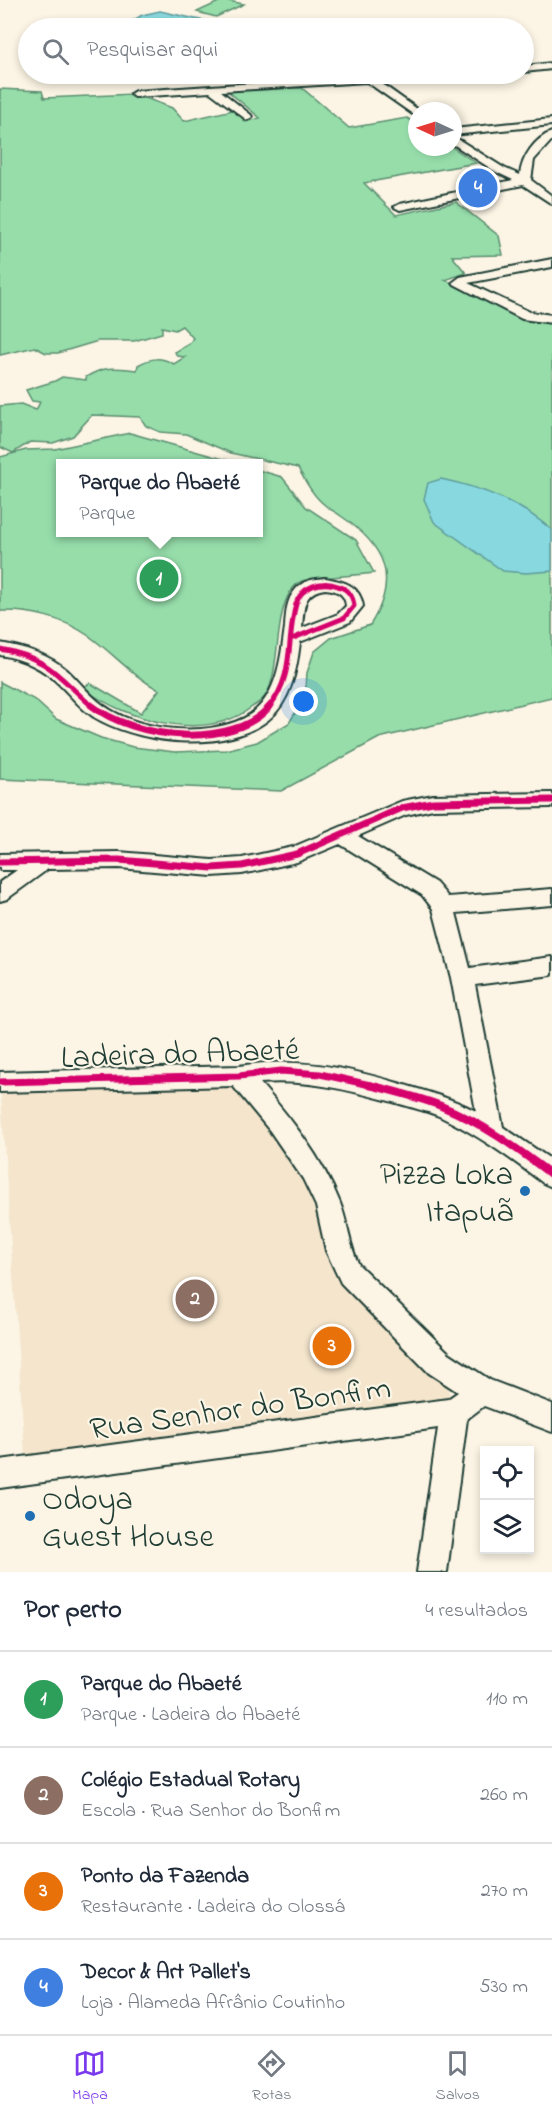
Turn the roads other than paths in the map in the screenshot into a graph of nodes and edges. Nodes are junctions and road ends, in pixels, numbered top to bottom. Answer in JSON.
{"nodes":[{"id":1,"x":552,"y":66,"type":"edge"},
{"id":2,"x":534,"y":68,"type":"edge"},
{"id":3,"x":267,"y":84,"type":"edge"},
{"id":4,"x":376,"y":84,"type":"edge"},
{"id":5,"x":211,"y":88,"type":"junction"},
{"id":6,"x":135,"y":94,"type":"dead end"},
{"id":7,"x":408,"y":107,"type":"edge"},
{"id":8,"x":247,"y":117,"type":"dead end"},
{"id":9,"x":552,"y":122,"type":"edge"},
{"id":10,"x":462,"y":131,"type":"edge"},
{"id":11,"x":552,"y":135,"type":"edge"},
{"id":12,"x":462,"y":145,"type":"edge"},
{"id":13,"x":525,"y":181,"type":"junction"},
{"id":14,"x":552,"y":201,"type":"edge"},
{"id":15,"x":400,"y":207,"type":"dead end"},
{"id":16,"x":552,"y":263,"type":"edge"},
{"id":17,"x":552,"y":319,"type":"edge"},
{"id":18,"x":294,"y":638,"type":"dead end"},
{"id":19,"x":0,"y":649,"type":"edge"},
{"id":20,"x":552,"y":800,"type":"edge"},
{"id":21,"x":340,"y":834,"type":"junction"},
{"id":22,"x":46,"y":860,"type":"junction"},
{"id":23,"x":0,"y":862,"type":"edge"},
{"id":24,"x":0,"y":893,"type":"edge"},
{"id":25,"x":552,"y":897,"type":"edge"},
{"id":26,"x":443,"y":906,"type":"junction"},
{"id":27,"x":552,"y":966,"type":"edge"},
{"id":28,"x":462,"y":978,"type":"junction"},
{"id":29,"x":239,"y":1076,"type":"junction"},
{"id":30,"x":0,"y":1082,"type":"edge"},
{"id":31,"x":493,"y":1136,"type":"junction"},
{"id":32,"x":552,"y":1175,"type":"edge"},
{"id":33,"x":481,"y":1391,"type":"junction"},
{"id":34,"x":454,"y":1413,"type":"junction"},
{"id":35,"x":552,"y":1418,"type":"edge"},
{"id":36,"x":0,"y":1474,"type":"edge"},
{"id":37,"x":432,"y":1572,"type":"edge"}],
"edges":[{"from":1,"to":2,"type":"street"},
{"from":3,"to":5,"type":"street"},
{"from":4,"to":7,"type":"street"},
{"from":5,"to":6,"type":"street"},
{"from":5,"to":8,"type":"street"},
{"from":9,"to":10,"type":"street"},
{"from":11,"to":13,"type":"street"},
{"from":12,"to":13,"type":"street"},
{"from":13,"to":14,"type":"street"},
{"from":13,"to":15,"type":"street"},
{"from":16,"to":17,"type":"street"},
{"from":18,"to":19,"type":"street"},
{"from":20,"to":21,"type":"street"},
{"from":21,"to":22,"type":"street"},
{"from":21,"to":26,"type":"street"},
{"from":22,"to":23,"type":"street"},
{"from":22,"to":24,"type":"street"},
{"from":25,"to":26,"type":"street"},
{"from":26,"to":28,"type":"street"},
{"from":27,"to":28,"type":"street"},
{"from":28,"to":31,"type":"street"},
{"from":29,"to":30,"type":"street","name":"Ladeira do Abaeté"},
{"from":29,"to":31,"type":"street","name":"Ladeira do Abaeté"},
{"from":29,"to":33,"type":"street"},
{"from":31,"to":32,"type":"street","name":"Ladeira do Abaeté"},
{"from":33,"to":34,"type":"street"},
{"from":33,"to":35,"type":"street"},
{"from":34,"to":36,"type":"street","name":"Rua Senhor do Bonfim"},
{"from":34,"to":37,"type":"street"}]}
